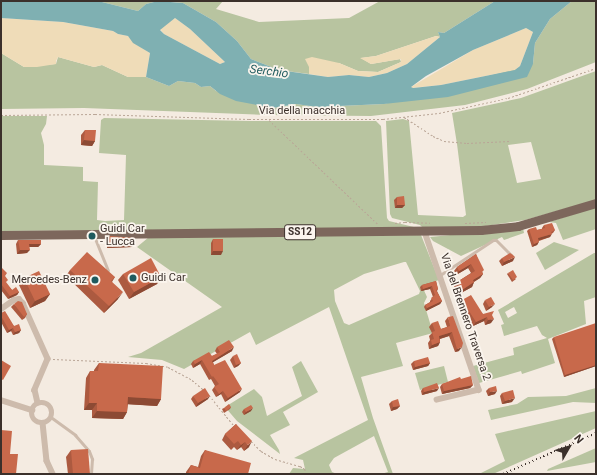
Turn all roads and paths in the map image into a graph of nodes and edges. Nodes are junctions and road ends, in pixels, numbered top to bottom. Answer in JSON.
{"nodes":[{"id":1,"x":596,"y":68,"type":"edge"},
{"id":2,"x":1,"y":115,"type":"edge"},
{"id":3,"x":403,"y":117,"type":"junction"},
{"id":4,"x":268,"y":118,"type":"junction"},
{"id":5,"x":510,"y":141,"type":"dead end"},
{"id":6,"x":596,"y":203,"type":"edge"},
{"id":7,"x":488,"y":222,"type":"dead end"},
{"id":8,"x":434,"y":223,"type":"dead end"},
{"id":9,"x":464,"y":223,"type":"dead end"},
{"id":10,"x":394,"y":224,"type":"dead end"},
{"id":11,"x":372,"y":226,"type":"dead end"},
{"id":12,"x":425,"y":232,"type":"junction"},
{"id":13,"x":94,"y":234,"type":"junction"},
{"id":14,"x":1,"y":235,"type":"edge"},
{"id":15,"x":511,"y":255,"type":"edge"},
{"id":16,"x":108,"y":270,"type":"edge"},
{"id":17,"x":440,"y":275,"type":"junction"},
{"id":18,"x":1,"y":309,"type":"edge"},
{"id":19,"x":48,"y":359,"type":"junction"},
{"id":20,"x":1,"y":400,"type":"edge"},
{"id":21,"x":437,"y":400,"type":"dead end"},
{"id":22,"x":38,"y":403,"type":"junction"},
{"id":23,"x":32,"y":410,"type":"junction"},
{"id":24,"x":52,"y":418,"type":"junction"},
{"id":25,"x":43,"y":423,"type":"junction"},
{"id":26,"x":240,"y":431,"type":"edge"},
{"id":27,"x":250,"y":441,"type":"edge"},
{"id":28,"x":53,"y":474,"type":"edge"},
{"id":29,"x":92,"y":474,"type":"edge"},
{"id":30,"x":305,"y":474,"type":"edge"}],
"edges":[{"from":1,"to":3,"type":"path","name":"Via della macchia"},
{"from":2,"to":4,"type":"path","name":"Via della macchia"},
{"from":3,"to":4,"type":"path","name":"Via della macchia"},
{"from":3,"to":5,"type":"path"},
{"from":4,"to":11,"type":"path"},
{"from":6,"to":12,"type":"main road","number":"SS12"},
{"from":7,"to":9,"type":"path"},
{"from":8,"to":10,"type":"path"},
{"from":12,"to":13,"type":"main road","number":"SS12"},
{"from":12,"to":17,"type":"street","name":"Via del Brennero Traversa 2"},
{"from":13,"to":14,"type":"main road","number":"SS12"},
{"from":13,"to":16,"type":"lane"},
{"from":15,"to":17,"type":"lane"},
{"from":17,"to":21,"type":"street","name":"Via del Brennero Traversa 2"},
{"from":18,"to":19,"type":"street"},
{"from":19,"to":22,"type":"street"},
{"from":19,"to":26,"type":"path"},
{"from":20,"to":23,"type":"street"},
{"from":22,"to":23,"type":"street"},
{"from":22,"to":24,"type":"street"},
{"from":23,"to":25,"type":"street"},
{"from":24,"to":25,"type":"street"},
{"from":24,"to":29,"type":"lane"},
{"from":25,"to":28,"type":"street"},
{"from":27,"to":30,"type":"path"}]}
